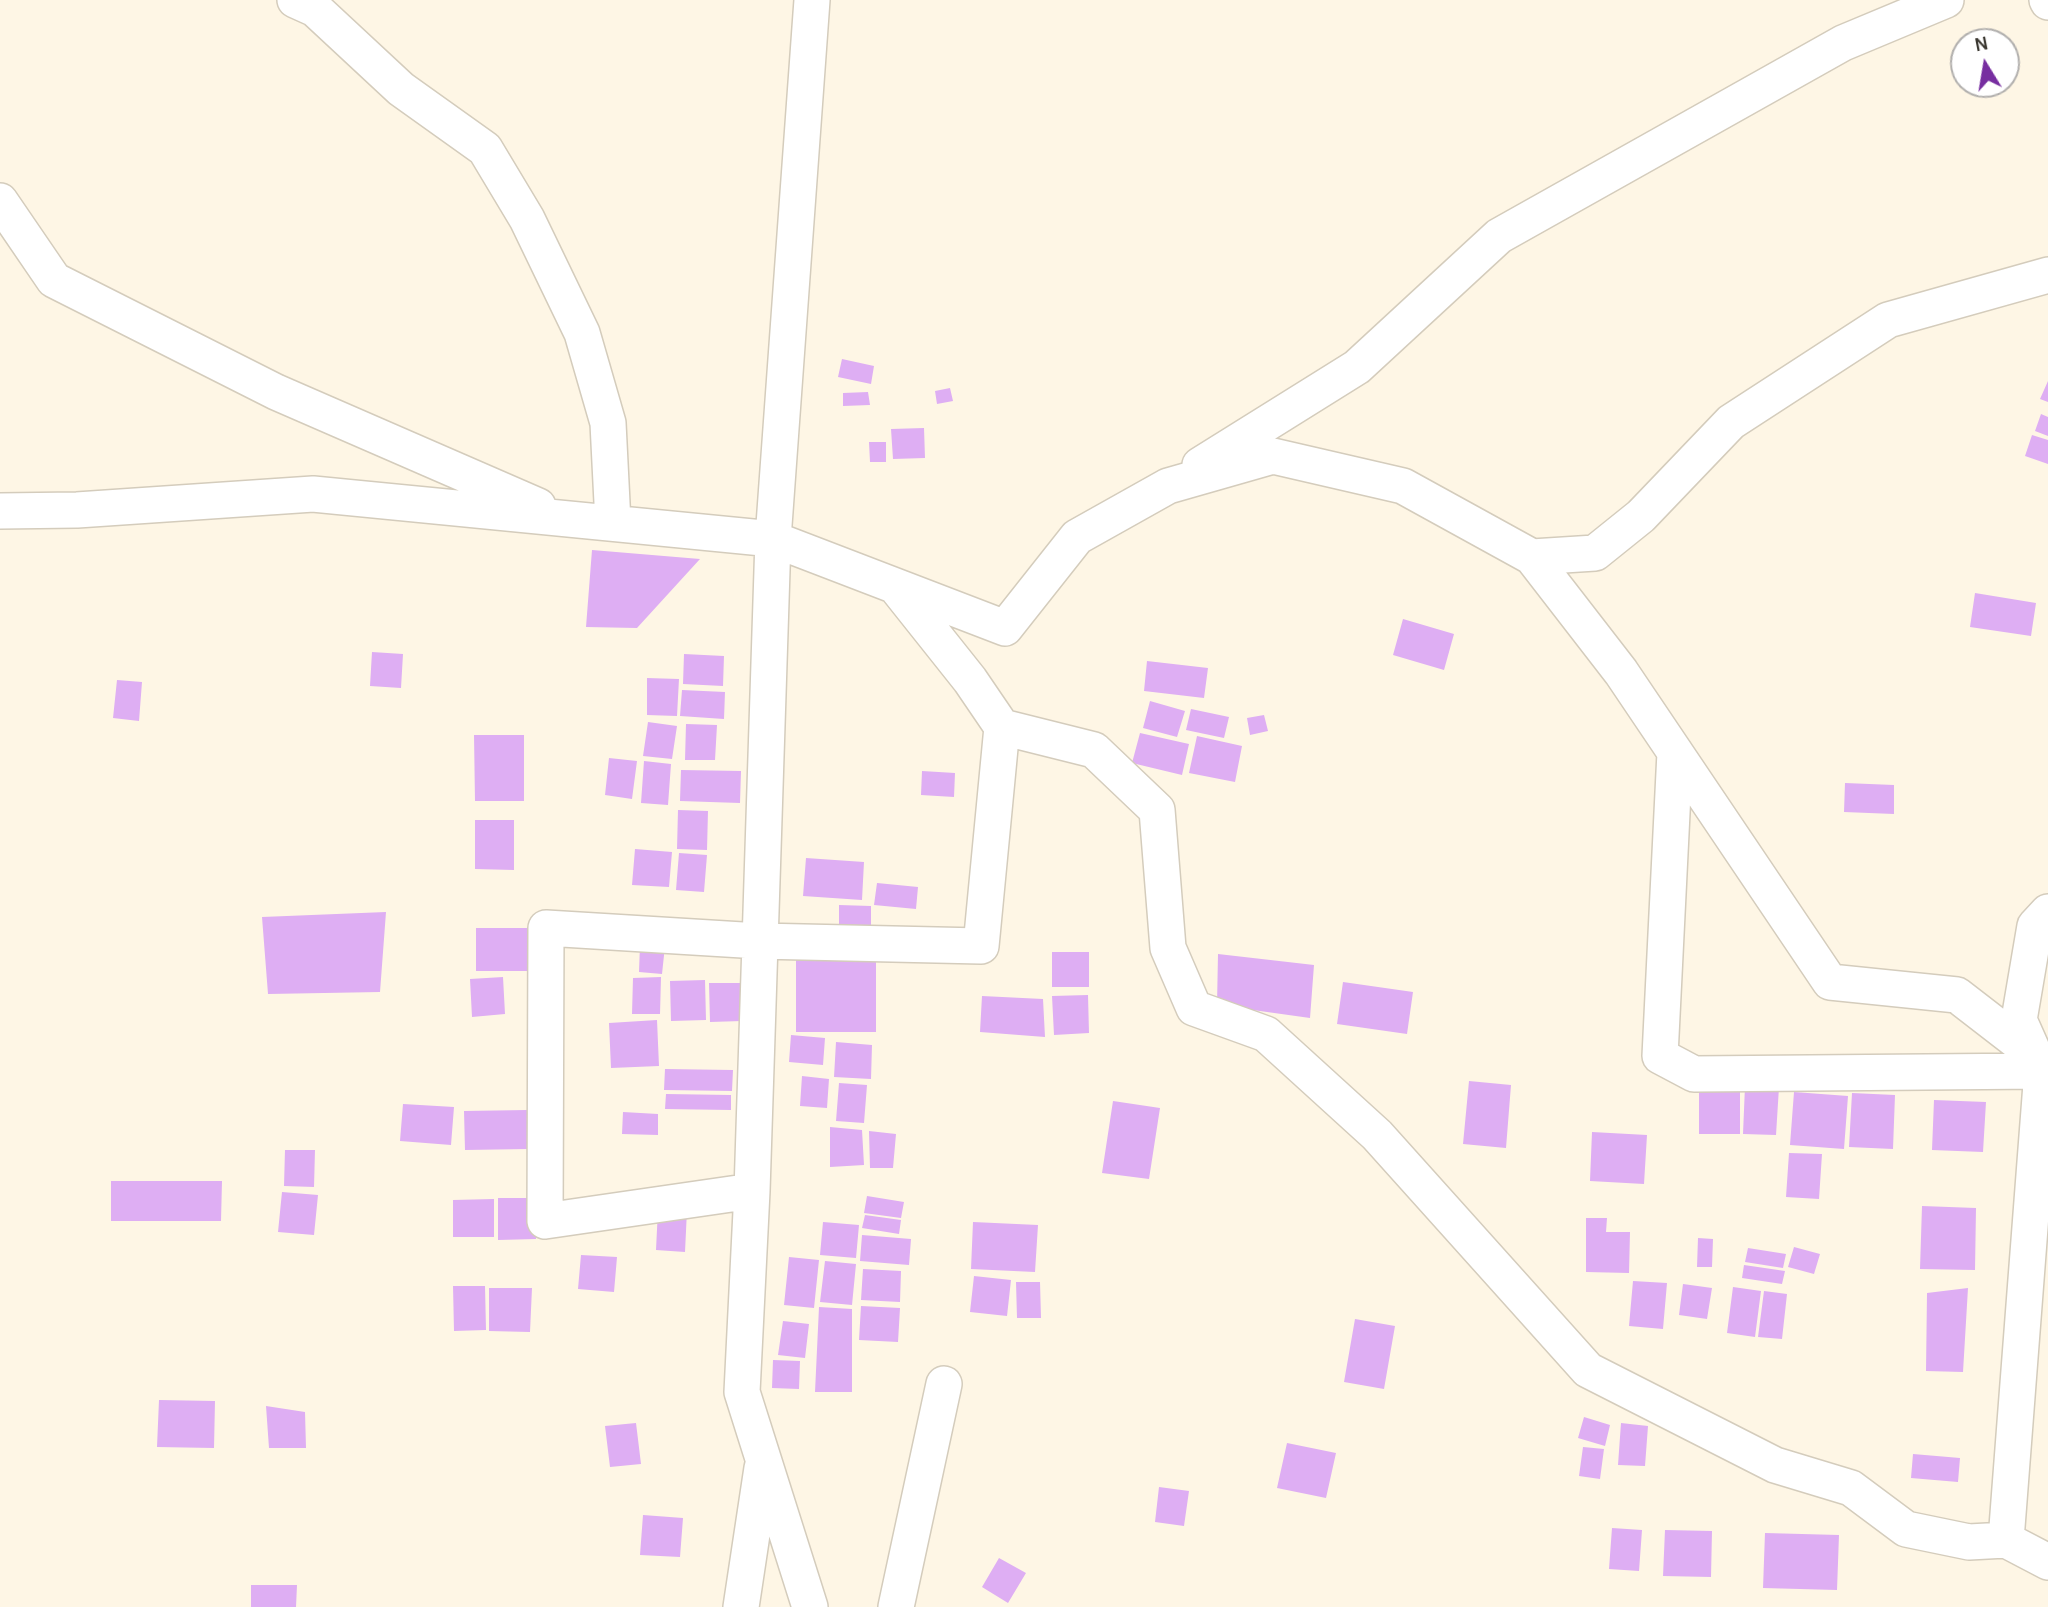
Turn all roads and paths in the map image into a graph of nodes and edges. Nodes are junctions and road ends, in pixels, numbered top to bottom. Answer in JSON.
{"nodes":[{"id":1,"x":295,"y":0,"type":"edge"},
{"id":2,"x":812,"y":0,"type":"edge"},
{"id":3,"x":1946,"y":0,"type":"edge"},
{"id":4,"x":0,"y":201,"type":"edge"},
{"id":5,"x":2048,"y":275,"type":"edge"},
{"id":6,"x":1168,"y":486,"type":"junction"},
{"id":7,"x":0,"y":511,"type":"edge"},
{"id":8,"x":567,"y":519,"type":"junction"},
{"id":9,"x":613,"y":523,"type":"junction"},
{"id":10,"x":773,"y":538,"type":"junction"},
{"id":11,"x":1532,"y":557,"type":"junction"},
{"id":12,"x":896,"y":587,"type":"junction"},
{"id":13,"x":1002,"y":727,"type":"junction"},
{"id":14,"x":1675,"y":752,"type":"junction"},
{"id":15,"x":2048,"y":912,"type":"edge"},
{"id":16,"x":759,"y":941,"type":"junction"},
{"id":17,"x":2045,"y":1071,"type":"edge"},
{"id":18,"x":752,"y":1191,"type":"junction"},
{"id":19,"x":944,"y":1384,"type":"dead end"},
{"id":20,"x":764,"y":1458,"type":"junction"},
{"id":21,"x":2006,"y":1540,"type":"junction"},
{"id":22,"x":2048,"y":1562,"type":"edge"},
{"id":23,"x":741,"y":1607,"type":"edge"},
{"id":24,"x":810,"y":1607,"type":"edge"},
{"id":25,"x":896,"y":1607,"type":"edge"}],
"edges":[{"from":1,"to":9,"type":"street"},
{"from":2,"to":10,"type":"street"},
{"from":3,"to":6,"type":"street"},
{"from":4,"to":8,"type":"street"},
{"from":5,"to":11,"type":"street"},
{"from":6,"to":11,"type":"street"},
{"from":6,"to":12,"type":"street"},
{"from":7,"to":8,"type":"street"},
{"from":8,"to":9,"type":"street"},
{"from":9,"to":10,"type":"street"},
{"from":10,"to":12,"type":"street"},
{"from":10,"to":16,"type":"street"},
{"from":11,"to":14,"type":"street"},
{"from":12,"to":13,"type":"street"},
{"from":13,"to":16,"type":"street"},
{"from":13,"to":21,"type":"street"},
{"from":14,"to":17,"type":"street"},
{"from":14,"to":17,"type":"street"},
{"from":15,"to":17,"type":"street"},
{"from":16,"to":18,"type":"street"},
{"from":16,"to":18,"type":"street"},
{"from":17,"to":21,"type":"street"},
{"from":18,"to":20,"type":"street"},
{"from":19,"to":25,"type":"street"},
{"from":20,"to":23,"type":"street"},
{"from":20,"to":24,"type":"street"},
{"from":21,"to":22,"type":"street"}]}
